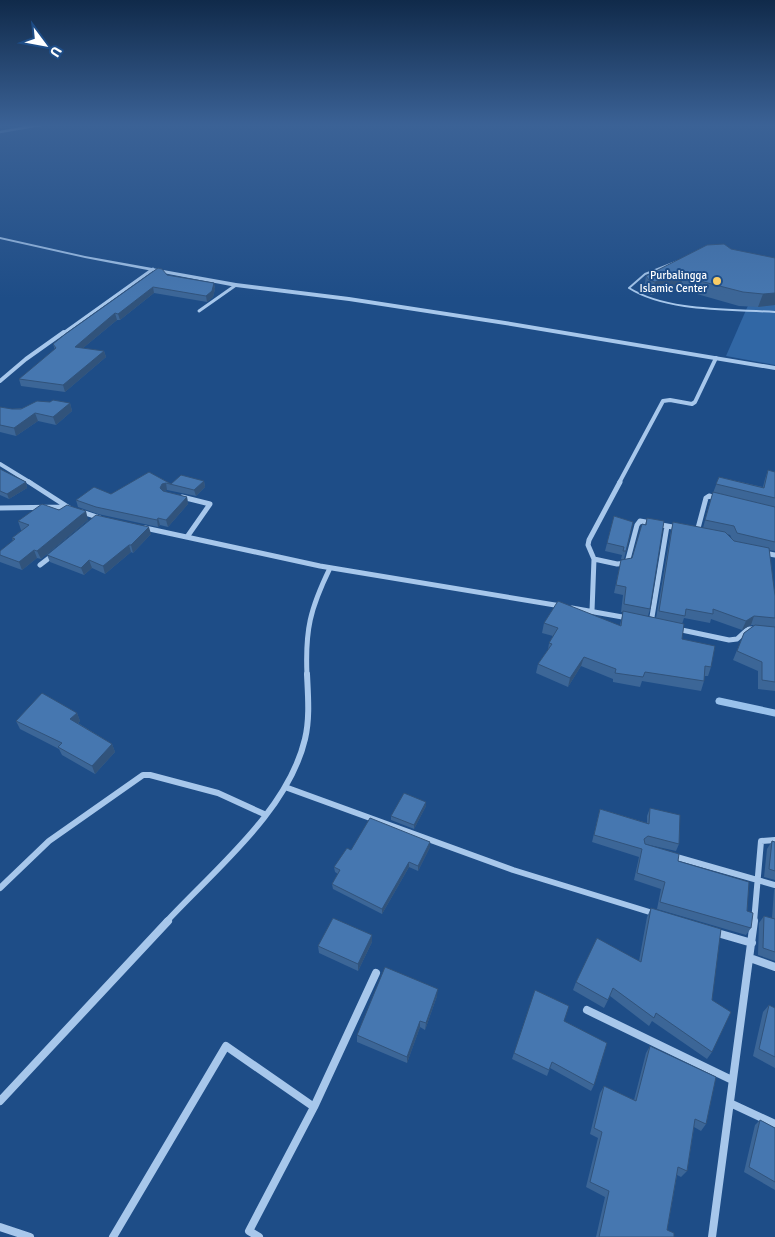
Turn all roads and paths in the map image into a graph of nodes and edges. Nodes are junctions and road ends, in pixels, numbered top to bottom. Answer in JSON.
{"nodes":[{"id":1,"x":0,"y":238,"type":"edge"},
{"id":2,"x":682,"y":260,"type":"edge"},
{"id":3,"x":153,"y":269,"type":"junction"},
{"id":4,"x":236,"y":285,"type":"junction"},
{"id":5,"x":200,"y":312,"type":"dead end"},
{"id":6,"x":775,"y":312,"type":"edge"},
{"id":7,"x":716,"y":358,"type":"junction"},
{"id":8,"x":775,"y":368,"type":"edge"},
{"id":9,"x":0,"y":381,"type":"edge"},
{"id":10,"x":0,"y":464,"type":"edge"},
{"id":11,"x":174,"y":496,"type":"edge"},
{"id":12,"x":718,"y":498,"type":"edge"},
{"id":13,"x":65,"y":507,"type":"junction"},
{"id":14,"x":0,"y":508,"type":"edge"},
{"id":15,"x":98,"y":518,"type":"junction"},
{"id":16,"x":106,"y":520,"type":"edge"},
{"id":17,"x":90,"y":524,"type":"edge"},
{"id":18,"x":668,"y":526,"type":"junction"},
{"id":19,"x":142,"y":527,"type":"edge"},
{"id":20,"x":682,"y":529,"type":"edge"},
{"id":21,"x":690,"y":530,"type":"edge"},
{"id":22,"x":697,"y":532,"type":"junction"},
{"id":23,"x":706,"y":533,"type":"edge"},
{"id":24,"x":187,"y":537,"type":"junction"},
{"id":25,"x":760,"y":552,"type":"edge"},
{"id":26,"x":54,"y":553,"type":"edge"},
{"id":27,"x":772,"y":555,"type":"edge"},
{"id":28,"x":594,"y":559,"type":"junction"},
{"id":29,"x":770,"y":562,"type":"edge"},
{"id":30,"x":40,"y":565,"type":"dead end"},
{"id":31,"x":330,"y":568,"type":"junction"},
{"id":32,"x":592,"y":611,"type":"junction"},
{"id":33,"x":633,"y":619,"type":"edge"},
{"id":34,"x":642,"y":621,"type":"edge"},
{"id":35,"x":651,"y":623,"type":"junction"},
{"id":36,"x":661,"y":625,"type":"edge"},
{"id":37,"x":671,"y":627,"type":"edge"},
{"id":38,"x":762,"y":629,"type":"edge"},
{"id":39,"x":285,"y":787,"type":"junction"},
{"id":40,"x":264,"y":814,"type":"junction"},
{"id":41,"x":775,"y":840,"type":"edge"},
{"id":42,"x":665,"y":854,"type":"edge"},
{"id":43,"x":759,"y":880,"type":"junction"},
{"id":44,"x":775,"y":885,"type":"edge"},
{"id":45,"x":0,"y":888,"type":"edge"},
{"id":46,"x":667,"y":917,"type":"edge"},
{"id":47,"x":705,"y":929,"type":"edge"},
{"id":48,"x":752,"y":943,"type":"junction"},
{"id":49,"x":750,"y":958,"type":"junction"},
{"id":50,"x":775,"y":967,"type":"edge"},
{"id":51,"x":376,"y":973,"type":"dead end"},
{"id":52,"x":587,"y":1010,"type":"dead end"},
{"id":53,"x":732,"y":1080,"type":"junction"},
{"id":54,"x":0,"y":1100,"type":"edge"},
{"id":55,"x":730,"y":1103,"type":"junction"},
{"id":56,"x":314,"y":1107,"type":"junction"},
{"id":57,"x":775,"y":1124,"type":"edge"},
{"id":58,"x":0,"y":1227,"type":"edge"},
{"id":59,"x":30,"y":1237,"type":"edge"},
{"id":60,"x":113,"y":1237,"type":"edge"},
{"id":61,"x":259,"y":1237,"type":"edge"},
{"id":62,"x":712,"y":1237,"type":"edge"}],
"edges":[{"from":1,"to":3,"type":"street"},
{"from":2,"to":6,"type":"lane"},
{"from":3,"to":4,"type":"street"},
{"from":3,"to":9,"type":"street"},
{"from":4,"to":5,"type":"street"},
{"from":4,"to":7,"type":"street"},
{"from":7,"to":8,"type":"street"},
{"from":7,"to":28,"type":"street"},
{"from":10,"to":13,"type":"street"},
{"from":11,"to":24,"type":"street"},
{"from":12,"to":22,"type":"street"},
{"from":13,"to":14,"type":"street"},
{"from":13,"to":15,"type":"street"},
{"from":15,"to":16,"type":"street"},
{"from":15,"to":17,"type":"street"},
{"from":18,"to":20,"type":"street"},
{"from":18,"to":28,"type":"street"},
{"from":18,"to":35,"type":"street"},
{"from":19,"to":24,"type":"street"},
{"from":21,"to":22,"type":"street"},
{"from":22,"to":23,"type":"street"},
{"from":24,"to":31,"type":"street"},
{"from":25,"to":27,"type":"street"},
{"from":26,"to":30,"type":"street"},
{"from":27,"to":29,"type":"street"},
{"from":28,"to":32,"type":"street"},
{"from":31,"to":32,"type":"street"},
{"from":31,"to":39,"type":"street"},
{"from":32,"to":33,"type":"street"},
{"from":34,"to":35,"type":"street"},
{"from":35,"to":36,"type":"street"},
{"from":37,"to":38,"type":"street"},
{"from":39,"to":40,"type":"street"},
{"from":39,"to":46,"type":"street"},
{"from":40,"to":45,"type":"street"},
{"from":40,"to":54,"type":"street"},
{"from":41,"to":43,"type":"street"},
{"from":42,"to":43,"type":"street"},
{"from":43,"to":44,"type":"street"},
{"from":43,"to":48,"type":"street"},
{"from":47,"to":48,"type":"street"},
{"from":48,"to":49,"type":"street"},
{"from":49,"to":50,"type":"street"},
{"from":49,"to":53,"type":"street"},
{"from":51,"to":56,"type":"street"},
{"from":52,"to":53,"type":"street"},
{"from":53,"to":55,"type":"street"},
{"from":55,"to":57,"type":"street"},
{"from":55,"to":62,"type":"street"},
{"from":56,"to":60,"type":"street"},
{"from":56,"to":61,"type":"street"},
{"from":58,"to":59,"type":"street"}]}
